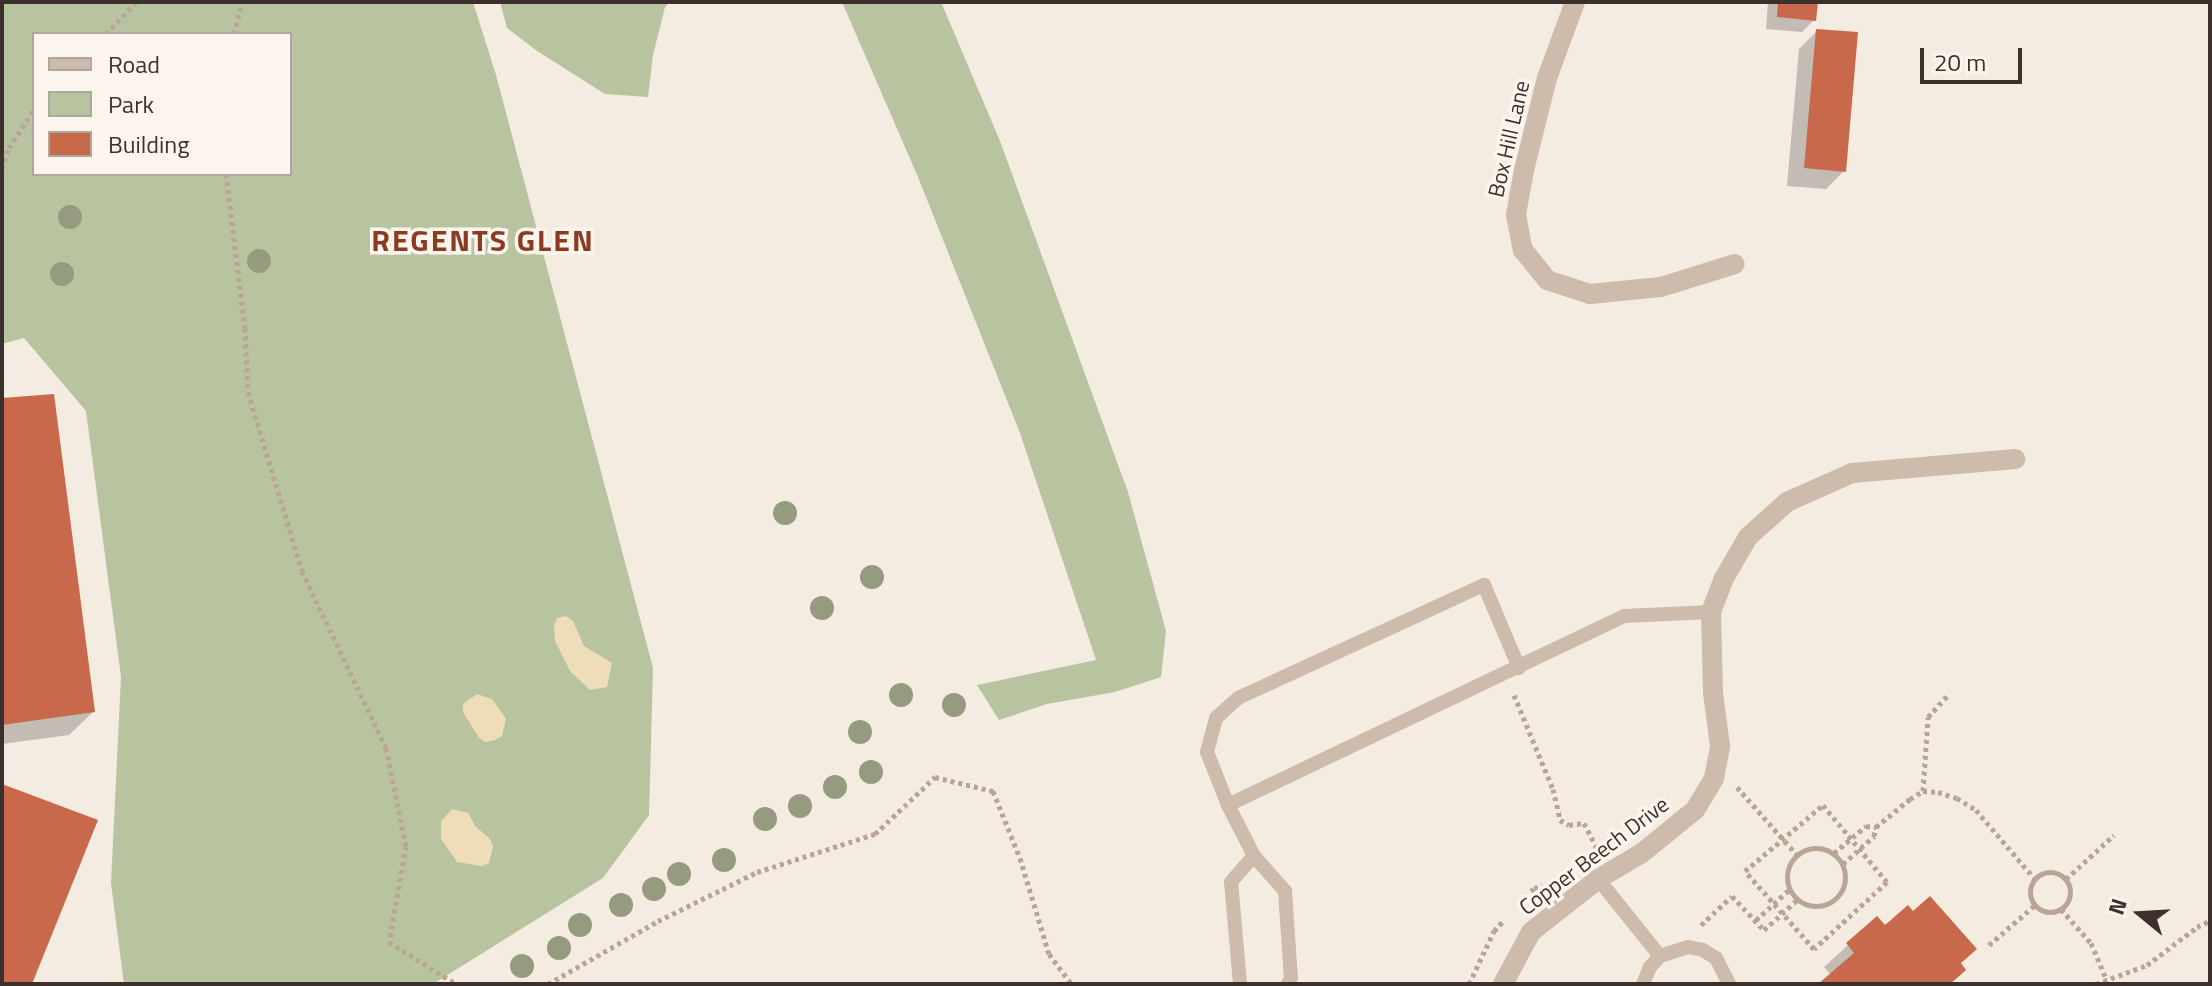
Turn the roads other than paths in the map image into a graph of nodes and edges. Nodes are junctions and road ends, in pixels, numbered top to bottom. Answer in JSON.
{"nodes":[{"id":1,"x":1575,"y":2,"type":"edge"},
{"id":2,"x":1735,"y":264,"type":"dead end"},
{"id":3,"x":2015,"y":459,"type":"dead end"},
{"id":4,"x":1711,"y":612,"type":"junction"},
{"id":5,"x":1512,"y":671,"type":"junction"},
{"id":6,"x":1228,"y":805,"type":"junction"},
{"id":7,"x":1254,"y":856,"type":"junction"},
{"id":8,"x":1604,"y":876,"type":"junction"},
{"id":9,"x":1660,"y":956,"type":"junction"},
{"id":10,"x":1240,"y":984,"type":"edge"},
{"id":11,"x":1288,"y":984,"type":"edge"},
{"id":12,"x":1503,"y":984,"type":"edge"},
{"id":13,"x":1643,"y":984,"type":"edge"},
{"id":14,"x":1729,"y":984,"type":"edge"}],
"edges":[{"from":1,"to":2,"type":"street","name":"Box Hill Lane"},
{"from":3,"to":4,"type":"street","name":"Copper Beech Drive"},
{"from":4,"to":5,"type":"lane"},
{"from":4,"to":8,"type":"street","name":"Copper Beech Drive"},
{"from":5,"to":6,"type":"lane"},
{"from":5,"to":6,"type":"lane"},
{"from":6,"to":7,"type":"lane"},
{"from":7,"to":10,"type":"lane"},
{"from":7,"to":11,"type":"lane"},
{"from":8,"to":9,"type":"lane"},
{"from":8,"to":12,"type":"street","name":"Copper Beech Drive"},
{"from":9,"to":13,"type":"lane"},
{"from":9,"to":14,"type":"lane"}]}
